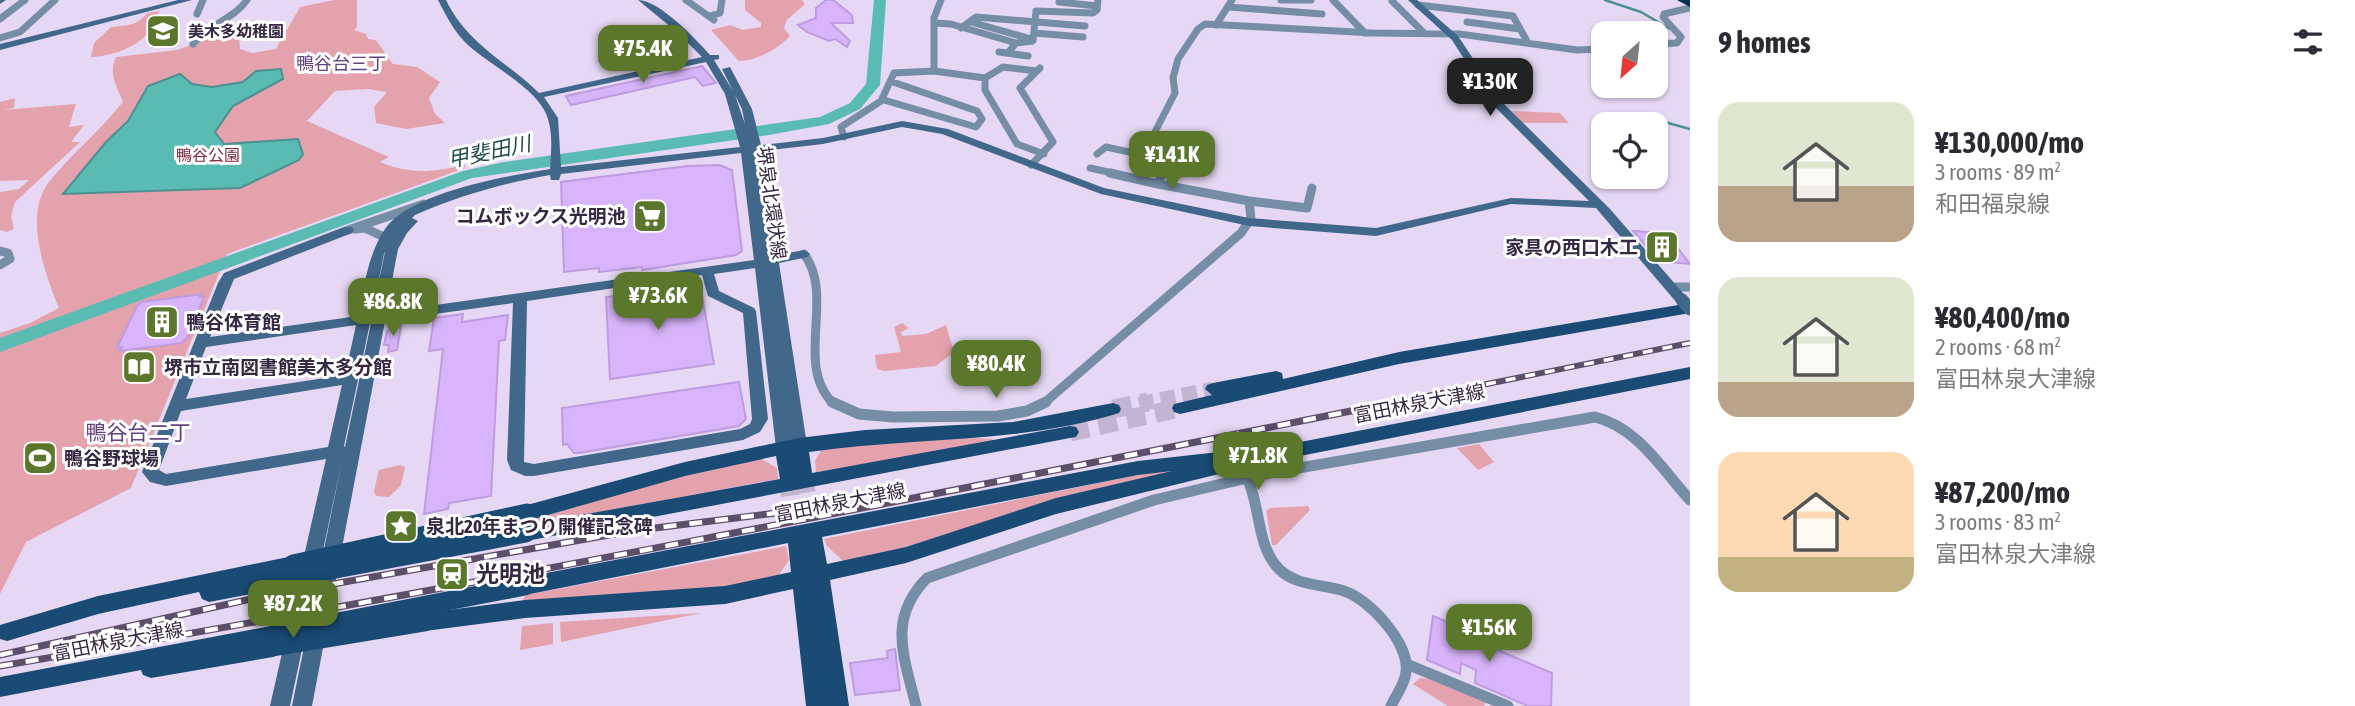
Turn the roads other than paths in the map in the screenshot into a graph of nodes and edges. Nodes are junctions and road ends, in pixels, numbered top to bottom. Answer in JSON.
{"nodes":[{"id":1,"x":25,"y":0,"type":"edge"},
{"id":2,"x":55,"y":0,"type":"edge"},
{"id":3,"x":188,"y":0,"type":"edge"},
{"id":4,"x":203,"y":0,"type":"edge"},
{"id":5,"x":247,"y":0,"type":"edge"},
{"id":6,"x":442,"y":0,"type":"edge"},
{"id":7,"x":642,"y":0,"type":"edge"},
{"id":8,"x":652,"y":0,"type":"edge"},
{"id":9,"x":686,"y":0,"type":"edge"},
{"id":10,"x":722,"y":0,"type":"edge"},
{"id":11,"x":941,"y":0,"type":"edge"},
{"id":12,"x":1232,"y":0,"type":"edge"},
{"id":13,"x":1284,"y":0,"type":"edge"},
{"id":14,"x":1311,"y":0,"type":"edge"},
{"id":15,"x":1333,"y":0,"type":"edge"},
{"id":16,"x":1682,"y":0,"type":"edge"},
{"id":17,"x":1059,"y":2,"type":"dead end"},
{"id":18,"x":1069,"y":2,"type":"edge"},
{"id":19,"x":1396,"y":2,"type":"edge"},
{"id":20,"x":1415,"y":2,"type":"edge"},
{"id":21,"x":1098,"y":3,"type":"edge"},
{"id":22,"x":1690,"y":6,"type":"edge"},
{"id":23,"x":1228,"y":7,"type":"junction"},
{"id":24,"x":1254,"y":9,"type":"junction"},
{"id":25,"x":1296,"y":9,"type":"junction"},
{"id":26,"x":1086,"y":12,"type":"junction"},
{"id":27,"x":197,"y":14,"type":"dead end"},
{"id":28,"x":1322,"y":14,"type":"dead end"},
{"id":29,"x":0,"y":19,"type":"edge"},
{"id":30,"x":1667,"y":21,"type":"edge"},
{"id":31,"x":971,"y":22,"type":"junction"},
{"id":32,"x":1035,"y":22,"type":"junction"},
{"id":33,"x":1467,"y":22,"type":"dead end"},
{"id":34,"x":934,"y":23,"type":"junction"},
{"id":35,"x":1668,"y":23,"type":"edge"},
{"id":36,"x":1216,"y":25,"type":"junction"},
{"id":37,"x":1085,"y":26,"type":"junction"},
{"id":38,"x":1245,"y":26,"type":"junction"},
{"id":39,"x":961,"y":28,"type":"junction"},
{"id":40,"x":1270,"y":28,"type":"junction"},
{"id":41,"x":1520,"y":29,"type":"junction"},
{"id":42,"x":1365,"y":33,"type":"junction"},
{"id":43,"x":1425,"y":34,"type":"junction"},
{"id":44,"x":1451,"y":34,"type":"junction"},
{"id":45,"x":1033,"y":36,"type":"junction"},
{"id":46,"x":1083,"y":37,"type":"junction"},
{"id":47,"x":0,"y":38,"type":"edge"},
{"id":48,"x":1016,"y":43,"type":"junction"},
{"id":49,"x":1528,"y":43,"type":"junction"},
{"id":50,"x":1668,"y":43,"type":"edge"},
{"id":51,"x":192,"y":44,"type":"dead end"},
{"id":52,"x":1081,"y":46,"type":"dead end"},
{"id":53,"x":0,"y":47,"type":"edge"},
{"id":54,"x":1591,"y":49,"type":"edge"},
{"id":55,"x":999,"y":52,"type":"dead end"},
{"id":56,"x":1008,"y":53,"type":"junction"},
{"id":57,"x":1027,"y":56,"type":"dead end"},
{"id":58,"x":713,"y":58,"type":"junction"},
{"id":59,"x":934,"y":71,"type":"junction"},
{"id":60,"x":985,"y":78,"type":"junction"},
{"id":61,"x":893,"y":82,"type":"junction"},
{"id":62,"x":537,"y":96,"type":"junction"},
{"id":63,"x":884,"y":100,"type":"junction"},
{"id":64,"x":844,"y":137,"type":"junction"},
{"id":65,"x":748,"y":141,"type":"junction"},
{"id":66,"x":1044,"y":154,"type":"junction"},
{"id":67,"x":1097,"y":154,"type":"dead end"},
{"id":68,"x":1143,"y":155,"type":"junction"},
{"id":69,"x":1031,"y":165,"type":"junction"},
{"id":70,"x":1090,"y":168,"type":"dead end"},
{"id":71,"x":556,"y":172,"type":"junction"},
{"id":72,"x":1158,"y":184,"type":"junction"},
{"id":73,"x":1308,"y":190,"type":"dead end"},
{"id":74,"x":432,"y":201,"type":"junction"},
{"id":75,"x":1249,"y":201,"type":"junction"},
{"id":76,"x":1598,"y":205,"type":"junction"},
{"id":77,"x":1250,"y":222,"type":"junction"},
{"id":78,"x":348,"y":230,"type":"junction"},
{"id":79,"x":384,"y":237,"type":"junction"},
{"id":80,"x":0,"y":251,"type":"edge"},
{"id":81,"x":804,"y":254,"type":"joint"},
{"id":82,"x":766,"y":262,"type":"junction"},
{"id":83,"x":0,"y":265,"type":"edge"},
{"id":84,"x":707,"y":270,"type":"junction"},
{"id":85,"x":1671,"y":287,"type":"junction"},
{"id":86,"x":1690,"y":288,"type":"edge"},
{"id":87,"x":520,"y":298,"type":"junction"},
{"id":88,"x":1687,"y":306,"type":"edge"},
{"id":89,"x":378,"y":318,"type":"junction"},
{"id":90,"x":362,"y":321,"type":"junction"},
{"id":91,"x":202,"y":343,"type":"junction"},
{"id":92,"x":1399,"y":358,"type":"junction"},
{"id":93,"x":1690,"y":373,"type":"edge"},
{"id":94,"x":350,"y":379,"type":"junction"},
{"id":95,"x":1213,"y":389,"type":"tunnel mouth"},
{"id":96,"x":177,"y":406,"type":"junction"},
{"id":97,"x":1180,"y":408,"type":"tunnel mouth"},
{"id":98,"x":1113,"y":409,"type":"tunnel mouth"},
{"id":99,"x":1070,"y":432,"type":"tunnel mouth"},
{"id":100,"x":791,"y":447,"type":"junction"},
{"id":101,"x":352,"y":449,"type":"junction"},
{"id":102,"x":1290,"y":451,"type":"junction"},
{"id":103,"x":334,"y":452,"type":"junction"},
{"id":104,"x":796,"y":476,"type":"tunnel mouth"},
{"id":105,"x":1247,"y":478,"type":"junction"},
{"id":106,"x":1690,"y":500,"type":"edge"},
{"id":107,"x":806,"y":542,"type":"tunnel mouth"},
{"id":108,"x":291,"y":571,"type":"junction"},
{"id":109,"x":811,"y":576,"type":"junction"},
{"id":110,"x":3,"y":633,"type":"edge"},
{"id":111,"x":274,"y":640,"type":"junction"},
{"id":112,"x":1409,"y":665,"type":"junction"},
{"id":113,"x":0,"y":687,"type":"edge"},
{"id":114,"x":280,"y":706,"type":"edge"},
{"id":115,"x":302,"y":706,"type":"edge"},
{"id":116,"x":817,"y":706,"type":"edge"},
{"id":117,"x":838,"y":706,"type":"edge"},
{"id":118,"x":916,"y":706,"type":"edge"},
{"id":119,"x":1391,"y":706,"type":"edge"},
{"id":120,"x":1508,"y":706,"type":"edge"}],
"edges":[{"from":1,"to":29,"type":"street"},
{"from":2,"to":47,"type":"street"},
{"from":3,"to":53,"type":"street"},
{"from":4,"to":27,"type":"street"},
{"from":5,"to":51,"type":"street"},
{"from":6,"to":62,"type":"street"},
{"from":7,"to":58,"type":"street","name":"堺泉北環状線"},
{"from":8,"to":58,"type":"street","name":"堺泉北環状線"},
{"from":9,"to":10,"type":"street"},
{"from":11,"to":34,"type":"street"},
{"from":12,"to":23,"type":"street"},
{"from":13,"to":14,"type":"street"},
{"from":15,"to":42,"type":"street"},
{"from":16,"to":22,"type":"highway"},
{"from":17,"to":18,"type":"street"},
{"from":18,"to":21,"type":"street"},
{"from":19,"to":43,"type":"street"},
{"from":20,"to":41,"type":"street"},
{"from":20,"to":44,"type":"street"},
{"from":21,"to":26,"type":"street"},
{"from":22,"to":30,"type":"street"},
{"from":23,"to":24,"type":"street"},
{"from":23,"to":36,"type":"street"},
{"from":24,"to":25,"type":"street"},
{"from":24,"to":38,"type":"street"},
{"from":25,"to":28,"type":"street"},
{"from":25,"to":40,"type":"street"},
{"from":26,"to":32,"type":"street"},
{"from":26,"to":37,"type":"street"},
{"from":31,"to":32,"type":"street"},
{"from":31,"to":39,"type":"street"},
{"from":31,"to":45,"type":"street"},
{"from":32,"to":37,"type":"street"},
{"from":32,"to":45,"type":"street"},
{"from":33,"to":41,"type":"street"},
{"from":34,"to":39,"type":"street"},
{"from":34,"to":59,"type":"street"},
{"from":35,"to":50,"type":"street"},
{"from":36,"to":38,"type":"street"},
{"from":36,"to":68,"type":"street"},
{"from":37,"to":46,"type":"street"},
{"from":38,"to":40,"type":"street"},
{"from":39,"to":48,"type":"street"},
{"from":40,"to":42,"type":"street"},
{"from":41,"to":49,"type":"street"},
{"from":42,"to":43,"type":"street"},
{"from":43,"to":44,"type":"street"},
{"from":44,"to":49,"type":"street"},
{"from":44,"to":76,"type":"street"},
{"from":45,"to":46,"type":"street"},
{"from":45,"to":48,"type":"street"},
{"from":46,"to":52,"type":"street"},
{"from":48,"to":56,"type":"street"},
{"from":49,"to":54,"type":"street"},
{"from":55,"to":56,"type":"street"},
{"from":56,"to":57,"type":"street"},
{"from":58,"to":62,"type":"street"},
{"from":58,"to":65,"type":"street","name":"堺泉北環状線"},
{"from":59,"to":60,"type":"street"},
{"from":59,"to":61,"type":"street"},
{"from":60,"to":66,"type":"street"},
{"from":60,"to":66,"type":"street"},
{"from":61,"to":63,"type":"street"},
{"from":61,"to":63,"type":"street"},
{"from":62,"to":71,"type":"street"},
{"from":63,"to":64,"type":"street"},
{"from":64,"to":65,"type":"street"},
{"from":64,"to":69,"type":"street"},
{"from":65,"to":71,"type":"street"},
{"from":65,"to":82,"type":"street","name":"堺泉北環状線"},
{"from":66,"to":69,"type":"street"},
{"from":67,"to":68,"type":"street"},
{"from":68,"to":72,"type":"street"},
{"from":69,"to":77,"type":"street"},
{"from":70,"to":72,"type":"street"},
{"from":71,"to":74,"type":"street"},
{"from":71,"to":89,"type":"street"},
{"from":72,"to":75,"type":"street"},
{"from":73,"to":75,"type":"street"},
{"from":74,"to":78,"type":"street"},
{"from":74,"to":79,"type":"street"},
{"from":75,"to":77,"type":"street"},
{"from":76,"to":77,"type":"street"},
{"from":76,"to":85,"type":"street"},
{"from":77,"to":81,"type":"street"},
{"from":78,"to":79,"type":"street"},
{"from":78,"to":91,"type":"street"},
{"from":79,"to":90,"type":"street"},
{"from":80,"to":83,"type":"street"},
{"from":81,"to":82,"type":"street"},
{"from":82,"to":84,"type":"street"},
{"from":82,"to":100,"type":"street","name":"堺泉北環状線"},
{"from":84,"to":87,"type":"street"},
{"from":84,"to":87,"type":"street"},
{"from":85,"to":86,"type":"street"},
{"from":85,"to":88,"type":"street"},
{"from":87,"to":89,"type":"street"},
{"from":88,"to":92,"type":"main road"},
{"from":89,"to":90,"type":"street"},
{"from":89,"to":101,"type":"street"},
{"from":90,"to":91,"type":"street"},
{"from":90,"to":94,"type":"street"},
{"from":91,"to":96,"type":"street"},
{"from":92,"to":95,"type":"main road"},
{"from":92,"to":97,"type":"main road"},
{"from":93,"to":102,"type":"main road","name":"富田林泉大津線"},
{"from":94,"to":96,"type":"street"},
{"from":94,"to":103,"type":"street"},
{"from":96,"to":103,"type":"street"},
{"from":98,"to":100,"type":"main road"},
{"from":99,"to":108,"type":"main road","name":"富田林泉大津線","bridge":true},
{"from":100,"to":104,"type":"main road","name":"富田林泉大津線"},
{"from":100,"to":108,"type":"main road","bridge":true},
{"from":101,"to":103,"type":"street"},
{"from":101,"to":115,"type":"street"},
{"from":102,"to":109,"type":"main road"},
{"from":102,"to":111,"type":"main road","name":"富田林泉大津線","bridge":true},
{"from":103,"to":114,"type":"street"},
{"from":105,"to":106,"type":"street"},
{"from":105,"to":112,"type":"street"},
{"from":105,"to":118,"type":"street"},
{"from":107,"to":109,"type":"main road","name":"富田林泉大津線"},
{"from":108,"to":110,"type":"main road","name":"富田林泉大津線"},
{"from":109,"to":111,"type":"main road","bridge":true},
{"from":109,"to":116,"type":"main road","name":"富田林泉大津線"},
{"from":109,"to":117,"type":"main road","name":"富田林泉大津線"},
{"from":111,"to":113,"type":"main road","name":"富田林泉大津線"},
{"from":112,"to":119,"type":"street"},
{"from":112,"to":120,"type":"street"}]}
